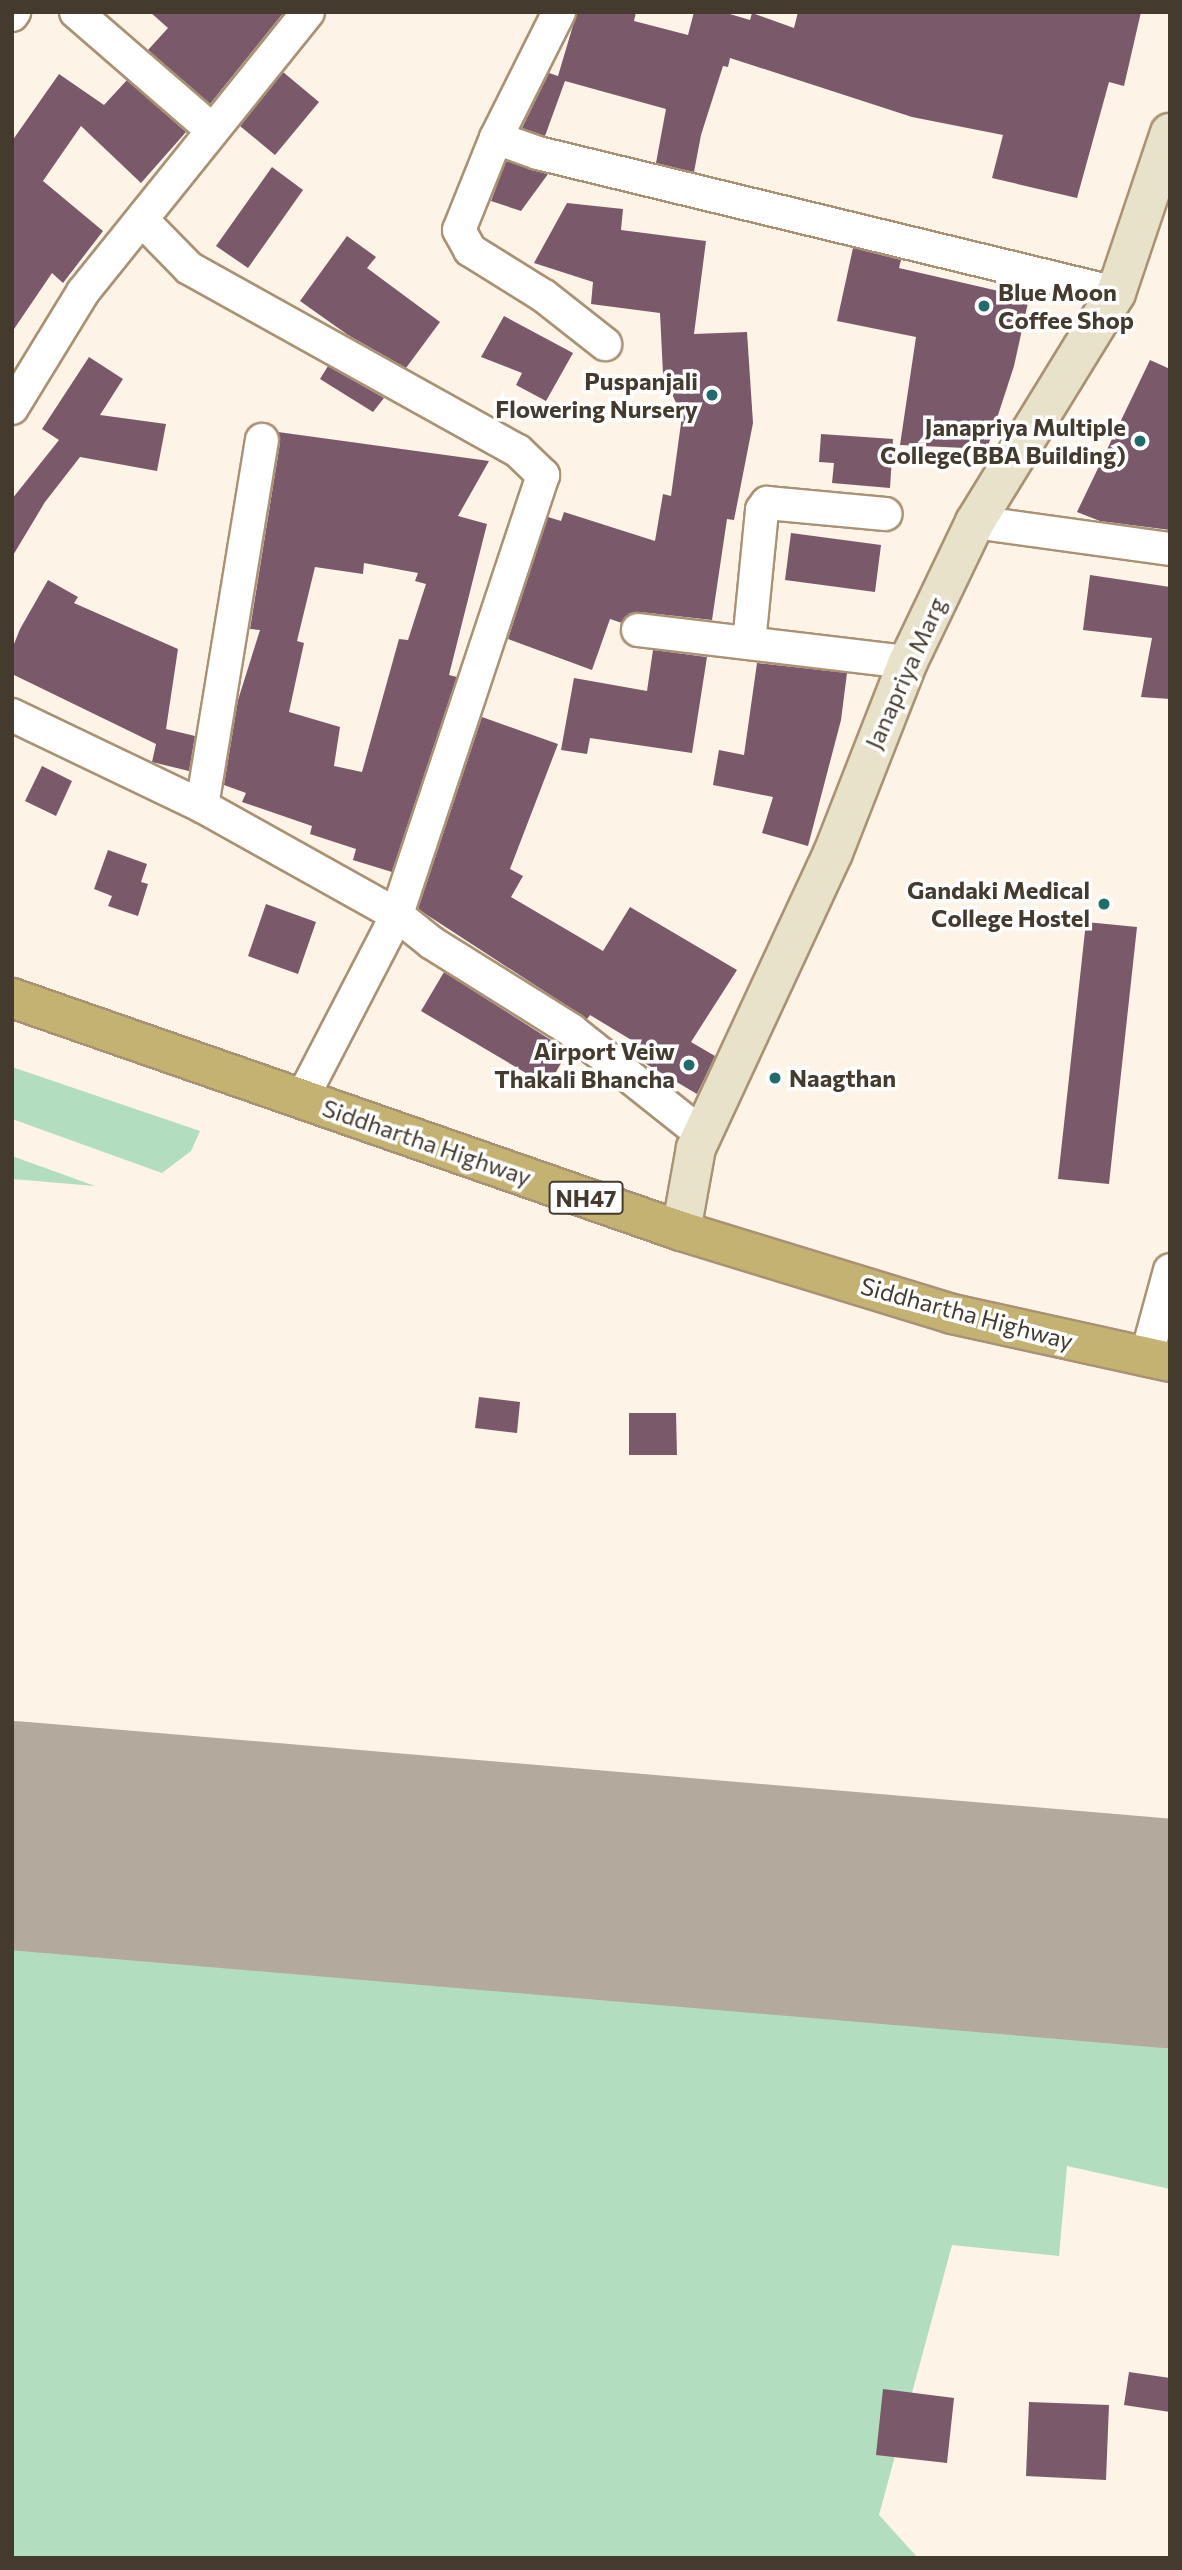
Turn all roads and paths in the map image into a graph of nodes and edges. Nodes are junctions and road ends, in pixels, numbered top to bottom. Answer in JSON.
{"nodes":[{"id":1,"x":76,"y":12,"type":"edge"},
{"id":2,"x":309,"y":12,"type":"edge"},
{"id":3,"x":559,"y":12,"type":"edge"},
{"id":4,"x":212,"y":130,"type":"junction"},
{"id":5,"x":1170,"y":134,"type":"edge"},
{"id":6,"x":496,"y":138,"type":"junction"},
{"id":7,"x":142,"y":220,"type":"junction"},
{"id":8,"x":1116,"y":293,"type":"junction"},
{"id":9,"x":605,"y":344,"type":"dead end"},
{"id":10,"x":12,"y":408,"type":"edge"},
{"id":11,"x":262,"y":440,"type":"dead end"},
{"id":12,"x":885,"y":514,"type":"dead end"},
{"id":13,"x":975,"y":522,"type":"junction"},
{"id":14,"x":1170,"y":549,"type":"edge"},
{"id":15,"x":638,"y":630,"type":"dead end"},
{"id":16,"x":749,"y":643,"type":"junction"},
{"id":17,"x":908,"y":662,"type":"junction"},
{"id":18,"x":12,"y":715,"type":"edge"},
{"id":19,"x":202,"y":806,"type":"junction"},
{"id":20,"x":397,"y":915,"type":"junction"},
{"id":21,"x":12,"y":998,"type":"edge"},
{"id":22,"x":302,"y":1098,"type":"junction"},
{"id":23,"x":703,"y":1135,"type":"junction"},
{"id":24,"x":681,"y":1231,"type":"junction"},
{"id":25,"x":1170,"y":1270,"type":"edge"},
{"id":26,"x":1158,"y":1360,"type":"edge"}],
"edges":[{"from":1,"to":4,"type":"street"},
{"from":2,"to":4,"type":"street"},
{"from":3,"to":6,"type":"street"},
{"from":4,"to":7,"type":"street"},
{"from":5,"to":8,"type":"main road","name":"Janapriya Marg"},
{"from":6,"to":8,"type":"street"},
{"from":6,"to":9,"type":"street"},
{"from":7,"to":10,"type":"street"},
{"from":7,"to":20,"type":"street"},
{"from":8,"to":13,"type":"main road","name":"Janapriya Marg"},
{"from":11,"to":19,"type":"street"},
{"from":12,"to":16,"type":"street"},
{"from":13,"to":14,"type":"street"},
{"from":13,"to":17,"type":"main road","name":"Janapriya Marg"},
{"from":15,"to":16,"type":"street"},
{"from":16,"to":17,"type":"street"},
{"from":17,"to":23,"type":"main road","name":"Janapriya Marg"},
{"from":18,"to":19,"type":"street"},
{"from":19,"to":20,"type":"street"},
{"from":20,"to":22,"type":"street"},
{"from":20,"to":23,"type":"street"},
{"from":21,"to":22,"type":"highway","name":"Siddhartha Highway","number":"NH47"},
{"from":22,"to":24,"type":"highway","name":"Siddhartha Highway","number":"NH47"},
{"from":23,"to":24,"type":"main road","name":"Janapriya Marg"},
{"from":24,"to":26,"type":"highway","name":"Siddhartha Highway","number":"NH47"},
{"from":25,"to":26,"type":"street"}]}
